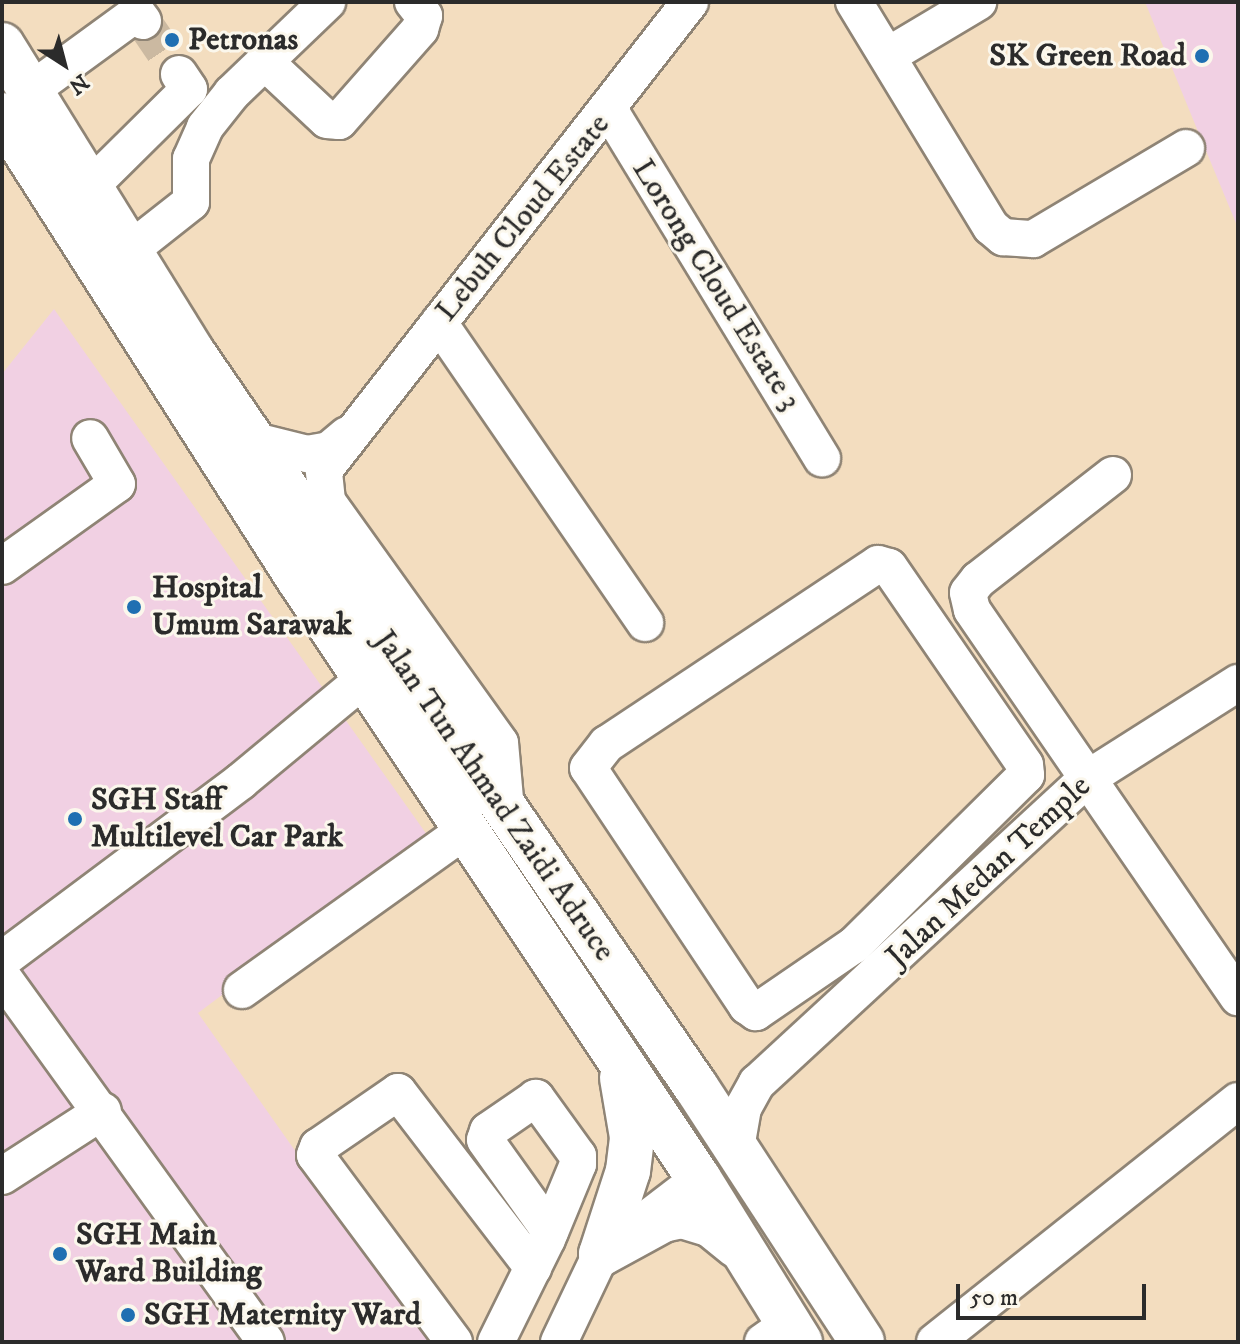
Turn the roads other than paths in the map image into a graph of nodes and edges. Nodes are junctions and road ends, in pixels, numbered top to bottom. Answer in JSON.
{"nodes":[{"id":1,"x":327,"y":2,"type":"edge"},
{"id":2,"x":413,"y":2,"type":"edge"},
{"id":3,"x":854,"y":2,"type":"edge"},
{"id":4,"x":978,"y":2,"type":"edge"},
{"id":5,"x":674,"y":7,"type":"edge"},
{"id":6,"x":143,"y":21,"type":"dead end"},
{"id":7,"x":2,"y":45,"type":"edge"},
{"id":8,"x":889,"y":55,"type":"junction"},
{"id":9,"x":264,"y":61,"type":"junction"},
{"id":10,"x":179,"y":74,"type":"tunnel mouth"},
{"id":11,"x":610,"y":111,"type":"junction"},
{"id":12,"x":15,"y":130,"type":"edge"},
{"id":13,"x":1186,"y":148,"type":"dead end"},
{"id":14,"x":90,"y":187,"type":"junction"},
{"id":15,"x":129,"y":251,"type":"junction"},
{"id":16,"x":439,"y":323,"type":"junction"},
{"id":17,"x":351,"y":432,"type":"junction"},
{"id":18,"x":90,"y":438,"type":"dead end"},
{"id":19,"x":251,"y":440,"type":"junction"},
{"id":20,"x":822,"y":458,"type":"dead end"},
{"id":21,"x":1113,"y":475,"type":"dead end"},
{"id":22,"x":282,"y":484,"type":"junction"},
{"id":23,"x":327,"y":501,"type":"junction"},
{"id":24,"x":2,"y":566,"type":"edge"},
{"id":25,"x":645,"y":623,"type":"dead end"},
{"id":26,"x":364,"y":679,"type":"junction"},
{"id":27,"x":1238,"y":683,"type":"edge"},
{"id":28,"x":1085,"y":780,"type":"junction"},
{"id":29,"x":506,"y":810,"type":"junction"},
{"id":30,"x":464,"y":831,"type":"junction"},
{"id":31,"x":951,"y":852,"type":"junction"},
{"id":32,"x":975,"y":881,"type":"junction"},
{"id":33,"x":854,"y":945,"type":"junction"},
{"id":34,"x":2,"y":960,"type":"edge"},
{"id":35,"x":878,"y":973,"type":"junction"},
{"id":36,"x":2,"y":976,"type":"edge"},
{"id":37,"x":242,"y":990,"type":"dead end"},
{"id":38,"x":1238,"y":997,"type":"edge"},
{"id":39,"x":15,"y":1016,"type":"edge"},
{"id":40,"x":656,"y":1031,"type":"junction"},
{"id":41,"x":616,"y":1057,"type":"junction"},
{"id":42,"x":757,"y":1083,"type":"junction"},
{"id":43,"x":696,"y":1087,"type":"junction"},
{"id":44,"x":1238,"y":1101,"type":"edge"},
{"id":45,"x":103,"y":1111,"type":"junction"},
{"id":46,"x":736,"y":1148,"type":"junction"},
{"id":47,"x":2,"y":1176,"type":"edge"},
{"id":48,"x":699,"y":1179,"type":"junction"},
{"id":49,"x":553,"y":1224,"type":"dead end"},
{"id":50,"x":744,"y":1252,"type":"junction"},
{"id":51,"x":601,"y":1254,"type":"junction"},
{"id":52,"x":533,"y":1268,"type":"junction"},
{"id":53,"x":823,"y":1282,"type":"junction"},
{"id":54,"x":575,"y":1332,"type":"edge"},
{"id":55,"x":784,"y":1336,"type":"edge"},
{"id":56,"x":266,"y":1342,"type":"edge"},
{"id":57,"x":454,"y":1342,"type":"edge"},
{"id":58,"x":496,"y":1342,"type":"edge"},
{"id":59,"x":862,"y":1342,"type":"edge"},
{"id":60,"x":935,"y":1342,"type":"edge"}],
"edges":[{"from":1,"to":9,"type":"street"},
{"from":2,"to":9,"type":"street"},
{"from":3,"to":8,"type":"street"},
{"from":4,"to":8,"type":"street"},
{"from":5,"to":11,"type":"street","name":"Lebuh Cloud Estate"},
{"from":6,"to":12,"type":"street"},
{"from":7,"to":12,"type":"main road","name":"Jalan Tun Ahmad Zaidi Adruce"},
{"from":8,"to":13,"type":"street"},
{"from":9,"to":15,"type":"street"},
{"from":10,"to":14,"type":"street"},
{"from":11,"to":16,"type":"street","name":"Lebuh Cloud Estate"},
{"from":11,"to":20,"type":"street","name":"Lorong Cloud Estate 3"},
{"from":12,"to":14,"type":"main road","name":"Jalan Tun Ahmad Zaidi Adruce"},
{"from":12,"to":26,"type":"main road","name":"Jalan Tun Ahmad Zaidi Adruce"},
{"from":14,"to":15,"type":"main road","name":"Jalan Tun Ahmad Zaidi Adruce"},
{"from":15,"to":19,"type":"main road","name":"Jalan Tun Ahmad Zaidi Adruce"},
{"from":16,"to":17,"type":"street","name":"Lebuh Cloud Estate"},
{"from":16,"to":25,"type":"street"},
{"from":17,"to":19,"type":"street"},
{"from":17,"to":23,"type":"street","name":"Lebuh Cloud Estate"},
{"from":18,"to":24,"type":"street"},
{"from":19,"to":22,"type":"main road","name":"Jalan Tun Ahmad Zaidi Adruce"},
{"from":21,"to":28,"type":"street"},
{"from":22,"to":23,"type":"street"},
{"from":22,"to":29,"type":"main road","name":"Jalan Tun Ahmad Zaidi Adruce"},
{"from":23,"to":29,"type":"street"},
{"from":26,"to":30,"type":"main road","name":"Jalan Tun Ahmad Zaidi Adruce"},
{"from":26,"to":34,"type":"street"},
{"from":27,"to":28,"type":"street","name":"Jalan Medan Temple"},
{"from":28,"to":32,"type":"street","name":"Jalan Medan Temple"},
{"from":28,"to":38,"type":"street"},
{"from":29,"to":40,"type":"main road","name":"Jalan Tun Ahmad Zaidi Adruce"},
{"from":30,"to":37,"type":"street"},
{"from":30,"to":41,"type":"main road","name":"Jalan Tun Ahmad Zaidi Adruce"},
{"from":31,"to":32,"type":"street"},
{"from":31,"to":33,"type":"street"},
{"from":31,"to":33,"type":"street"},
{"from":32,"to":35,"type":"street","name":"Jalan Medan Temple"},
{"from":33,"to":35,"type":"street"},
{"from":35,"to":42,"type":"street","name":"Jalan Medan Temple"},
{"from":36,"to":39,"type":"street"},
{"from":39,"to":45,"type":"street"},
{"from":40,"to":43,"type":"main road","name":"Jalan Tun Ahmad Zaidi Adruce"},
{"from":40,"to":48,"type":"main road"},
{"from":41,"to":48,"type":"main road","name":"Jalan Tun Ahmad Zaidi Adruce"},
{"from":41,"to":51,"type":"main road"},
{"from":42,"to":43,"type":"street"},
{"from":42,"to":46,"type":"street","name":"Jalan Medan Temple"},
{"from":43,"to":46,"type":"main road","name":"Jalan Tun Ahmad Zaidi Adruce"},
{"from":44,"to":60,"type":"street"},
{"from":45,"to":47,"type":"street"},
{"from":45,"to":56,"type":"street"},
{"from":46,"to":53,"type":"main road","name":"Jalan Tun Ahmad Zaidi Adruce"},
{"from":48,"to":50,"type":"main road","name":"Jalan Tun Ahmad Zaidi Adruce"},
{"from":48,"to":51,"type":"street"},
{"from":48,"to":53,"type":"main road"},
{"from":49,"to":52,"type":"street"},
{"from":50,"to":51,"type":"main road"},
{"from":50,"to":55,"type":"main road","name":"Jalan Tun Ahmad Zaidi Adruce"},
{"from":51,"to":54,"type":"street"},
{"from":52,"to":57,"type":"street"},
{"from":52,"to":58,"type":"street"},
{"from":53,"to":59,"type":"main road","name":"Jalan Tun Ahmad Zaidi Adruce"}]}
